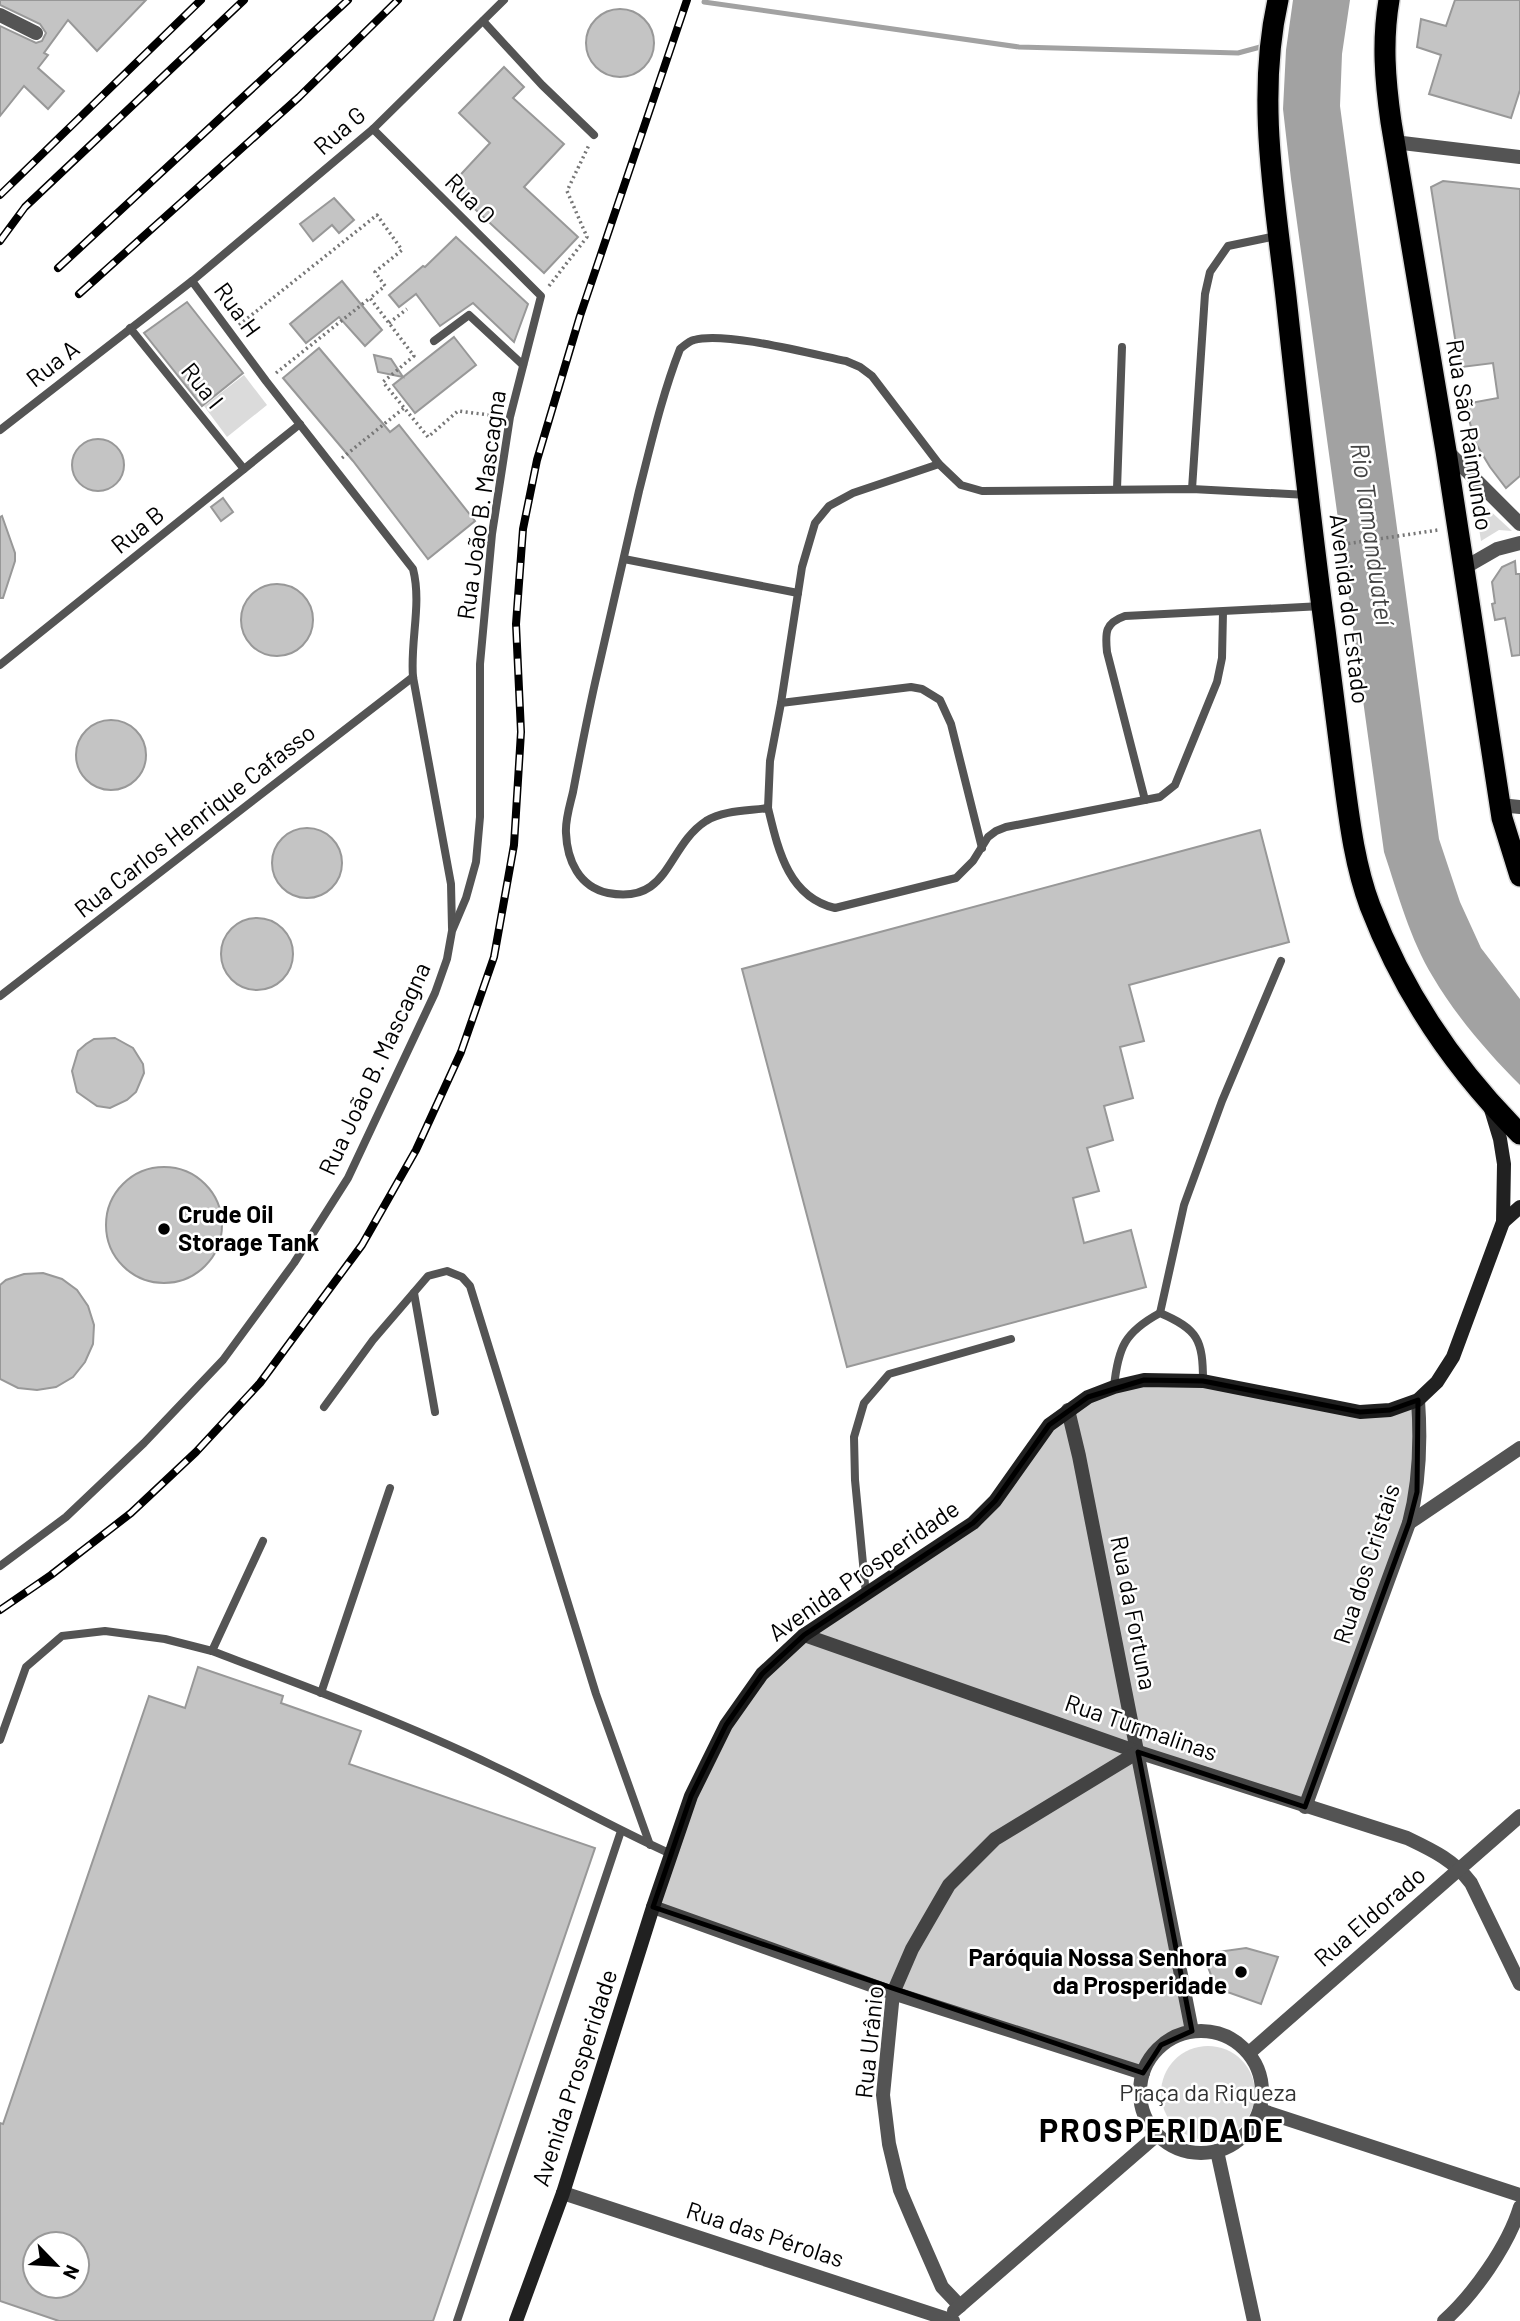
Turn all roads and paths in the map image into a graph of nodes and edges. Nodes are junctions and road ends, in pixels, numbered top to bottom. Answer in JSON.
{"nodes":[{"id":1,"x":504,"y":0,"type":"edge"},
{"id":2,"x":1278,"y":0,"type":"edge"},
{"id":3,"x":1389,"y":0,"type":"edge"},
{"id":4,"x":0,"y":15,"type":"edge"},
{"id":5,"x":483,"y":21,"type":"junction"},
{"id":6,"x":36,"y":33,"type":"dead end"},
{"id":7,"x":373,"y":129,"type":"junction"},
{"id":8,"x":594,"y":135,"type":"joint"},
{"id":9,"x":1394,"y":142,"type":"junction"},
{"id":10,"x":1520,"y":157,"type":"edge"},
{"id":11,"x":1279,"y":236,"type":"junction"},
{"id":12,"x":192,"y":281,"type":"junction"},
{"id":13,"x":541,"y":296,"type":"junction"},
{"id":14,"x":370,"y":298,"type":"junction"},
{"id":15,"x":407,"y":309,"type":"dead end"},
{"id":16,"x":389,"y":323,"type":"junction"},
{"id":17,"x":130,"y":328,"type":"junction"},
{"id":18,"x":229,"y":332,"type":"junction"},
{"id":19,"x":433,"y":341,"type":"dead end"},
{"id":20,"x":1122,"y":347,"type":"dead end"},
{"id":21,"x":523,"y":365,"type":"junction"},
{"id":22,"x":266,"y":381,"type":"junction"},
{"id":23,"x":404,"y":408,"type":"junction"},
{"id":24,"x":510,"y":417,"type":"junction"},
{"id":25,"x":300,"y":424,"type":"junction"},
{"id":26,"x":0,"y":430,"type":"edge"},
{"id":27,"x":1446,"y":451,"type":"junction"},
{"id":28,"x":939,"y":464,"type":"junction"},
{"id":29,"x":332,"y":465,"type":"junction"},
{"id":30,"x":244,"y":469,"type":"junction"},
{"id":31,"x":1117,"y":489,"type":"junction"},
{"id":32,"x":1192,"y":489,"type":"junction"},
{"id":33,"x":1308,"y":495,"type":"junction"},
{"id":34,"x":1520,"y":524,"type":"edge"},
{"id":35,"x":1458,"y":527,"type":"junction"},
{"id":36,"x":1520,"y":543,"type":"edge"},
{"id":37,"x":1339,"y":545,"type":"dead end"},
{"id":38,"x":624,"y":559,"type":"junction"},
{"id":39,"x":1464,"y":568,"type":"junction"},
{"id":40,"x":798,"y":593,"type":"junction"},
{"id":41,"x":1322,"y":606,"type":"junction"},
{"id":42,"x":1223,"y":612,"type":"junction"},
{"id":43,"x":0,"y":665,"type":"edge"},
{"id":44,"x":413,"y":677,"type":"junction"},
{"id":45,"x":781,"y":703,"type":"junction"},
{"id":46,"x":1145,"y":800,"type":"junction"},
{"id":47,"x":1510,"y":806,"type":"edge"},
{"id":48,"x":768,"y":808,"type":"junction"},
{"id":49,"x":982,"y":848,"type":"junction"},
{"id":50,"x":1520,"y":876,"type":"edge"},
{"id":51,"x":452,"y":931,"type":"junction"},
{"id":52,"x":1281,"y":961,"type":"dead end"},
{"id":53,"x":0,"y":996,"type":"edge"},
{"id":54,"x":1489,"y":1103,"type":"junction"},
{"id":55,"x":1520,"y":1134,"type":"edge"},
{"id":56,"x":1520,"y":1207,"type":"edge"},
{"id":57,"x":1503,"y":1222,"type":"junction"},
{"id":58,"x":414,"y":1293,"type":"junction"},
{"id":59,"x":1160,"y":1313,"type":"junction"},
{"id":60,"x":1011,"y":1339,"type":"dead end"},
{"id":61,"x":1203,"y":1381,"type":"junction"},
{"id":62,"x":1114,"y":1387,"type":"junction"},
{"id":63,"x":1418,"y":1400,"type":"junction"},
{"id":64,"x":324,"y":1407,"type":"dead end"},
{"id":65,"x":1068,"y":1410,"type":"junction"},
{"id":66,"x":435,"y":1412,"type":"dead end"},
{"id":67,"x":1520,"y":1448,"type":"edge"},
{"id":68,"x":390,"y":1488,"type":"dead end"},
{"id":69,"x":1409,"y":1523,"type":"junction"},
{"id":70,"x":263,"y":1541,"type":"dead end"},
{"id":71,"x":0,"y":1566,"type":"edge"},
{"id":72,"x":866,"y":1595,"type":"junction"},
{"id":73,"x":804,"y":1635,"type":"junction"},
{"id":74,"x":212,"y":1651,"type":"junction"},
{"id":75,"x":321,"y":1693,"type":"junction"},
{"id":76,"x":0,"y":1740,"type":"edge"},
{"id":77,"x":1138,"y":1752,"type":"junction"},
{"id":78,"x":1305,"y":1807,"type":"junction"},
{"id":79,"x":1520,"y":1816,"type":"edge"},
{"id":80,"x":621,"y":1831,"type":"junction"},
{"id":81,"x":650,"y":1845,"type":"junction"},
{"id":82,"x":671,"y":1854,"type":"junction"},
{"id":83,"x":1460,"y":1868,"type":"junction"},
{"id":84,"x":653,"y":1907,"type":"junction"},
{"id":85,"x":1520,"y":1984,"type":"edge"},
{"id":86,"x":893,"y":1993,"type":"junction"},
{"id":87,"x":1192,"y":2031,"type":"junction"},
{"id":88,"x":1249,"y":2053,"type":"junction"},
{"id":89,"x":1143,"y":2073,"type":"junction"},
{"id":90,"x":1260,"y":2110,"type":"junction"},
{"id":91,"x":1157,"y":2135,"type":"junction"},
{"id":92,"x":1217,"y":2151,"type":"junction"},
{"id":93,"x":563,"y":2193,"type":"junction"},
{"id":94,"x":1520,"y":2195,"type":"edge"},
{"id":95,"x":1520,"y":2207,"type":"edge"},
{"id":96,"x":960,"y":2306,"type":"junction"},
{"id":97,"x":947,"y":2320,"type":"edge"},
{"id":98,"x":457,"y":2321,"type":"edge"},
{"id":99,"x":516,"y":2321,"type":"edge"},
{"id":100,"x":1254,"y":2321,"type":"edge"},
{"id":101,"x":1444,"y":2321,"type":"edge"}],
"edges":[{"from":1,"to":5,"type":"lane","name":"Rua G"},
{"from":2,"to":11,"type":"highway","name":"Avenida do Estado"},
{"from":3,"to":9,"type":"highway","name":"Rua São Raimundo"},
{"from":4,"to":6,"type":"street"},
{"from":5,"to":7,"type":"lane","name":"Rua G"},
{"from":5,"to":8,"type":"lane"},
{"from":7,"to":12,"type":"lane","name":"Rua G"},
{"from":7,"to":13,"type":"lane","name":"Rua O"},
{"from":8,"to":13,"type":"path"},
{"from":9,"to":10,"type":"street"},
{"from":9,"to":27,"type":"highway","name":"Rua São Raimundo"},
{"from":11,"to":32,"type":"lane"},
{"from":11,"to":33,"type":"highway","name":"Avenida do Estado"},
{"from":12,"to":17,"type":"lane","name":"Rua H"},
{"from":12,"to":18,"type":"lane","name":"Rua H"},
{"from":13,"to":21,"type":"lane","name":"Rua João B. Mascagna"},
{"from":14,"to":16,"type":"path"},
{"from":14,"to":18,"type":"path"},
{"from":14,"to":22,"type":"path"},
{"from":15,"to":16,"type":"path"},
{"from":16,"to":23,"type":"path"},
{"from":17,"to":26,"type":"lane","name":"Rua A"},
{"from":17,"to":30,"type":"lane","name":"Rua I"},
{"from":18,"to":22,"type":"lane","name":"Rua H"},
{"from":19,"to":21,"type":"lane"},
{"from":20,"to":31,"type":"lane"},
{"from":21,"to":24,"type":"lane","name":"Rua João B. Mascagna"},
{"from":22,"to":25,"type":"lane","name":"Rua H"},
{"from":23,"to":24,"type":"path"},
{"from":23,"to":29,"type":"path"},
{"from":24,"to":51,"type":"lane","name":"Rua João B. Mascagna"},
{"from":25,"to":29,"type":"lane","name":"Rua H"},
{"from":25,"to":30,"type":"lane","name":"Rua B"},
{"from":27,"to":34,"type":"street"},
{"from":27,"to":35,"type":"highway","name":"Rua São Raimundo"},
{"from":28,"to":31,"type":"lane"},
{"from":28,"to":38,"type":"lane"},
{"from":28,"to":40,"type":"lane"},
{"from":29,"to":44,"type":"lane","name":"Rua H"},
{"from":30,"to":43,"type":"lane","name":"Rua B"},
{"from":31,"to":32,"type":"lane"},
{"from":32,"to":33,"type":"lane"},
{"from":33,"to":41,"type":"highway","name":"Avenida do Estado"},
{"from":35,"to":37,"type":"path"},
{"from":35,"to":39,"type":"highway","name":"Rua São Raimundo"},
{"from":36,"to":39,"type":"street"},
{"from":38,"to":40,"type":"lane"},
{"from":38,"to":48,"type":"lane"},
{"from":39,"to":47,"type":"highway","name":"Rua São Raimundo"},
{"from":40,"to":45,"type":"lane"},
{"from":41,"to":42,"type":"lane"},
{"from":41,"to":54,"type":"highway","name":"Avenida do Estado"},
{"from":42,"to":46,"type":"lane"},
{"from":42,"to":46,"type":"lane"},
{"from":44,"to":51,"type":"lane","name":"Rua H"},
{"from":44,"to":53,"type":"lane","name":"Rua Carlos Henrique Cafasso"},
{"from":45,"to":48,"type":"lane"},
{"from":45,"to":49,"type":"lane"},
{"from":46,"to":49,"type":"lane"},
{"from":47,"to":50,"type":"highway","name":"Rua São Raimundo"},
{"from":48,"to":49,"type":"lane"},
{"from":51,"to":71,"type":"lane","name":"Rua João B. Mascagna"},
{"from":52,"to":59,"type":"lane"},
{"from":54,"to":55,"type":"highway","name":"Avenida do Estado"},
{"from":54,"to":57,"type":"main road"},
{"from":56,"to":57,"type":"main road"},
{"from":57,"to":63,"type":"main road"},
{"from":58,"to":64,"type":"lane"},
{"from":58,"to":66,"type":"lane"},
{"from":58,"to":81,"type":"lane"},
{"from":59,"to":61,"type":"lane"},
{"from":59,"to":62,"type":"lane"},
{"from":60,"to":72,"type":"lane"},
{"from":61,"to":62,"type":"main road","name":"Avenida Prosperidade"},
{"from":61,"to":63,"type":"main road","name":"Avenida Prosperidade"},
{"from":62,"to":65,"type":"main road","name":"Avenida Prosperidade"},
{"from":63,"to":69,"type":"street","name":"Rua dos Cristais"},
{"from":65,"to":72,"type":"main road","name":"Avenida Prosperidade"},
{"from":65,"to":77,"type":"street","name":"Rua da Fortuna"},
{"from":67,"to":69,"type":"street"},
{"from":68,"to":75,"type":"lane"},
{"from":69,"to":78,"type":"street","name":"Rua dos Cristais"},
{"from":70,"to":74,"type":"lane"},
{"from":72,"to":73,"type":"main road","name":"Avenida Prosperidade"},
{"from":73,"to":77,"type":"street","name":"Rua Turmalinas"},
{"from":73,"to":82,"type":"main road","name":"Avenida Prosperidade"},
{"from":74,"to":75,"type":"lane"},
{"from":74,"to":76,"type":"lane"},
{"from":75,"to":80,"type":"lane"},
{"from":77,"to":78,"type":"street","name":"Rua Turmalinas"},
{"from":77,"to":86,"type":"street","name":"Rua Urânio"},
{"from":77,"to":87,"type":"street","name":"Rua da Fortuna"},
{"from":78,"to":83,"type":"street","name":"Rua Turmalinas"},
{"from":79,"to":83,"type":"street","name":"Rua Eldorado"},
{"from":80,"to":81,"type":"lane"},
{"from":80,"to":98,"type":"lane"},
{"from":81,"to":82,"type":"lane"},
{"from":82,"to":84,"type":"main road","name":"Avenida Prosperidade"},
{"from":83,"to":85,"type":"street"},
{"from":83,"to":88,"type":"street","name":"Rua Eldorado"},
{"from":84,"to":86,"type":"street"},
{"from":84,"to":93,"type":"main road","name":"Avenida Prosperidade"},
{"from":86,"to":89,"type":"street"},
{"from":86,"to":96,"type":"street","name":"Rua Urânio"},
{"from":87,"to":88,"type":"street"},
{"from":87,"to":89,"type":"street"},
{"from":88,"to":90,"type":"street"},
{"from":89,"to":91,"type":"street"},
{"from":90,"to":92,"type":"street"},
{"from":90,"to":94,"type":"street"},
{"from":91,"to":92,"type":"street"},
{"from":91,"to":96,"type":"street"},
{"from":92,"to":100,"type":"street"},
{"from":93,"to":97,"type":"street","name":"Rua das Pérolas"},
{"from":93,"to":99,"type":"main road","name":"Avenida Prosperidade"},
{"from":95,"to":101,"type":"street"},
{"from":96,"to":97,"type":"street"}]}
